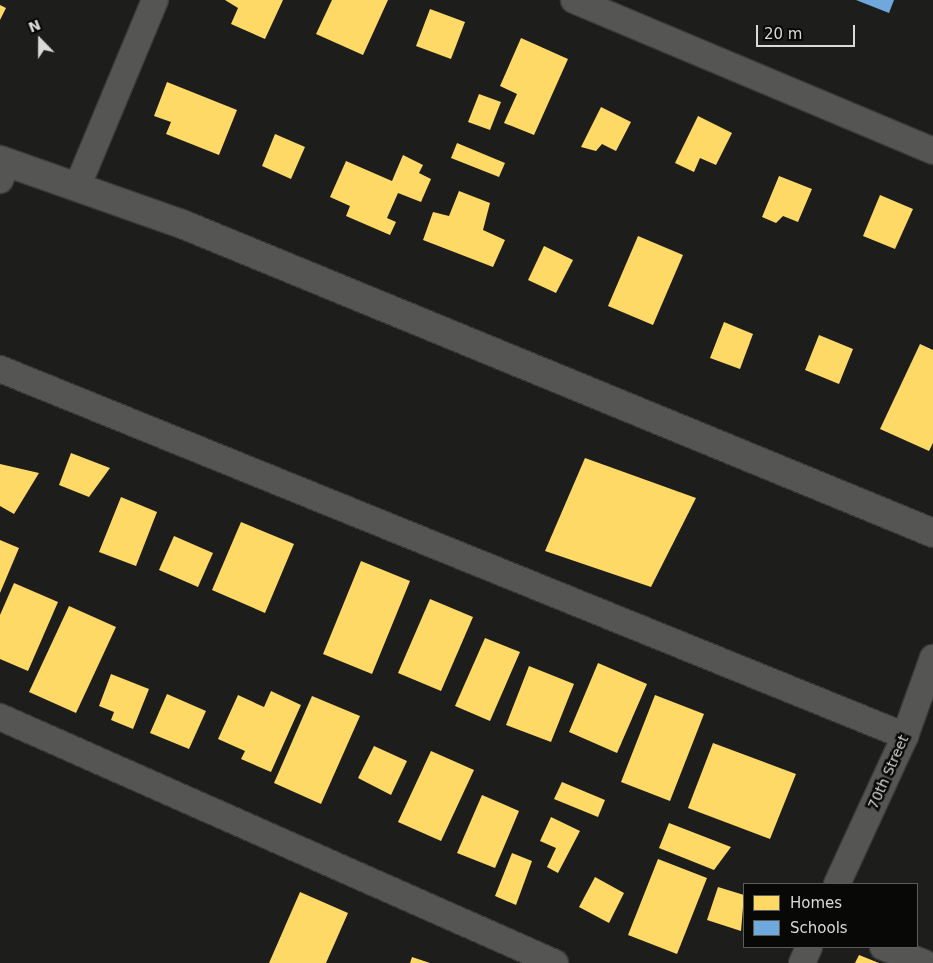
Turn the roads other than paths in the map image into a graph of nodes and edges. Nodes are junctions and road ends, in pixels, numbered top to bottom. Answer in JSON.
{"nodes":[{"id":1,"x":155,"y":0,"type":"edge"},
{"id":2,"x":574,"y":0,"type":"edge"},
{"id":3,"x":933,"y":151,"type":"edge"},
{"id":4,"x":2,"y":168,"type":"edge"},
{"id":5,"x":78,"y":185,"type":"junction"},
{"id":6,"x":0,"y":369,"type":"edge"},
{"id":7,"x":933,"y":533,"type":"edge"},
{"id":8,"x":933,"y":658,"type":"edge"},
{"id":9,"x":0,"y":717,"type":"edge"},
{"id":10,"x":905,"y":736,"type":"junction"},
{"id":11,"x":837,"y":883,"type":"edge"},
{"id":12,"x":809,"y":948,"type":"edge"},
{"id":13,"x":886,"y":948,"type":"edge"},
{"id":14,"x":555,"y":963,"type":"edge"},
{"id":15,"x":802,"y":963,"type":"edge"},
{"id":16,"x":924,"y":963,"type":"edge"}],
"edges":[{"from":1,"to":5,"type":"street"},
{"from":2,"to":3,"type":"street"},
{"from":4,"to":5,"type":"street"},
{"from":5,"to":7,"type":"street"},
{"from":6,"to":10,"type":"street"},
{"from":8,"to":10,"type":"street","name":"70th Street"},
{"from":9,"to":14,"type":"street"},
{"from":10,"to":11,"type":"street","name":"70th Street"},
{"from":12,"to":15,"type":"street"},
{"from":13,"to":16,"type":"street"}]}
